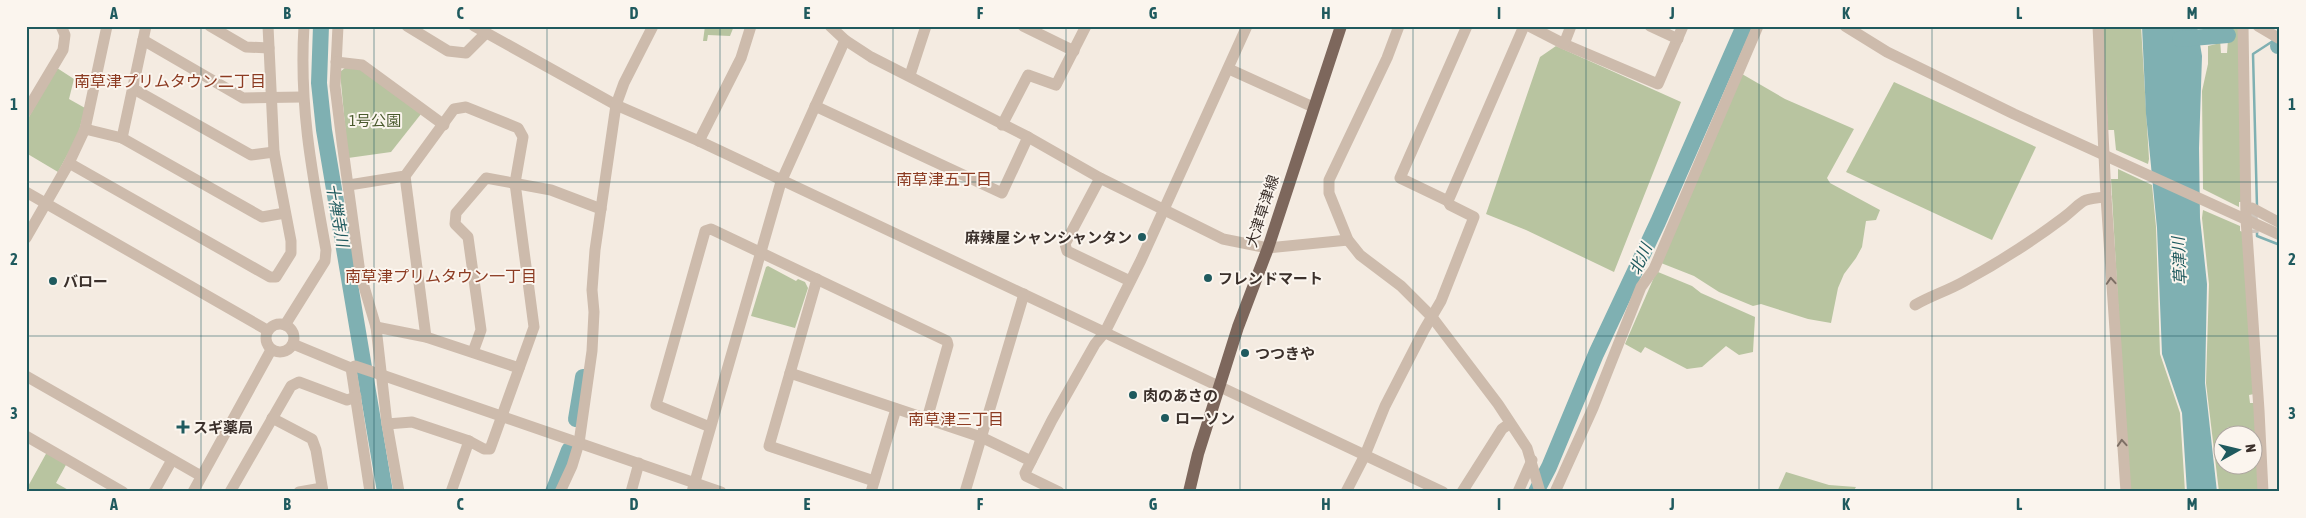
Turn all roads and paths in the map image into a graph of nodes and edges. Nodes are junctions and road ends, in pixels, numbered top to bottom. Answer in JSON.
{"nodes":[{"id":1,"x":61,"y":26,"type":"edge"},
{"id":2,"x":107,"y":26,"type":"edge"},
{"id":3,"x":146,"y":26,"type":"edge"},
{"id":4,"x":210,"y":26,"type":"edge"},
{"id":5,"x":268,"y":26,"type":"edge"},
{"id":6,"x":304,"y":26,"type":"edge"},
{"id":7,"x":338,"y":26,"type":"edge"},
{"id":8,"x":407,"y":26,"type":"edge"},
{"id":9,"x":474,"y":26,"type":"edge"},
{"id":10,"x":653,"y":26,"type":"edge"},
{"id":11,"x":751,"y":26,"type":"edge"},
{"id":12,"x":830,"y":26,"type":"edge"},
{"id":13,"x":926,"y":26,"type":"edge"},
{"id":14,"x":1023,"y":26,"type":"edge"},
{"id":15,"x":1086,"y":26,"type":"edge"},
{"id":16,"x":1247,"y":26,"type":"edge"},
{"id":17,"x":1341,"y":26,"type":"edge"},
{"id":18,"x":1399,"y":26,"type":"edge"},
{"id":19,"x":1467,"y":26,"type":"edge"},
{"id":20,"x":1524,"y":26,"type":"edge"},
{"id":21,"x":1529,"y":26,"type":"edge"},
{"id":22,"x":1571,"y":26,"type":"edge"},
{"id":23,"x":1650,"y":26,"type":"edge"},
{"id":24,"x":1683,"y":26,"type":"edge"},
{"id":25,"x":1758,"y":26,"type":"edge"},
{"id":26,"x":1845,"y":26,"type":"edge"},
{"id":27,"x":2092,"y":26,"type":"edge"},
{"id":28,"x":2098,"y":26,"type":"edge"},
{"id":29,"x":2243,"y":26,"type":"edge"},
{"id":30,"x":2248,"y":26,"type":"edge"},
{"id":31,"x":2258,"y":26,"type":"edge"},
{"id":32,"x":486,"y":33,"type":"junction"},
{"id":33,"x":1678,"y":38,"type":"junction"},
{"id":34,"x":2280,"y":39,"type":"edge"},
{"id":35,"x":143,"y":40,"type":"junction"},
{"id":36,"x":845,"y":40,"type":"junction"},
{"id":37,"x":1564,"y":44,"type":"junction"},
{"id":38,"x":269,"y":48,"type":"junction"},
{"id":39,"x":1074,"y":51,"type":"junction"},
{"id":40,"x":336,"y":62,"type":"junction"},
{"id":41,"x":1229,"y":68,"type":"junction"},
{"id":42,"x":910,"y":75,"type":"junction"},
{"id":43,"x":132,"y":88,"type":"junction"},
{"id":44,"x":302,"y":97,"type":"junction"},
{"id":45,"x":270,"y":98,"type":"junction"},
{"id":46,"x":616,"y":105,"type":"junction"},
{"id":47,"x":815,"y":106,"type":"junction"},
{"id":48,"x":1313,"y":106,"type":"junction"},
{"id":49,"x":26,"y":112,"type":"edge"},
{"id":50,"x":444,"y":125,"type":"junction"},
{"id":51,"x":1002,"y":125,"type":"junction"},
{"id":52,"x":85,"y":130,"type":"junction"},
{"id":53,"x":1028,"y":137,"type":"junction"},
{"id":54,"x":122,"y":138,"type":"junction"},
{"id":55,"x":699,"y":141,"type":"junction"},
{"id":56,"x":274,"y":152,"type":"junction"},
{"id":57,"x":2104,"y":155,"type":"junction"},
{"id":58,"x":69,"y":163,"type":"junction"},
{"id":59,"x":405,"y":176,"type":"junction"},
{"id":60,"x":1100,"y":178,"type":"junction"},
{"id":61,"x":781,"y":182,"type":"junction"},
{"id":62,"x":515,"y":183,"type":"junction"},
{"id":63,"x":349,"y":185,"type":"junction"},
{"id":64,"x":26,"y":192,"type":"edge"},
{"id":65,"x":2106,"y":198,"type":"junction"},
{"id":66,"x":1448,"y":201,"type":"junction"},
{"id":67,"x":46,"y":204,"type":"junction"},
{"id":68,"x":1164,"y":209,"type":"junction"},
{"id":69,"x":600,"y":210,"type":"junction"},
{"id":70,"x":286,"y":213,"type":"junction"},
{"id":71,"x":2250,"y":213,"type":"junction"},
{"id":72,"x":2280,"y":223,"type":"edge"},
{"id":73,"x":2253,"y":233,"type":"tunnel mouth"},
{"id":74,"x":2280,"y":235,"type":"edge"},
{"id":75,"x":26,"y":238,"type":"edge"},
{"id":76,"x":1348,"y":240,"type":"junction"},
{"id":77,"x":1268,"y":248,"type":"junction"},
{"id":78,"x":761,"y":252,"type":"junction"},
{"id":79,"x":817,"y":279,"type":"junction"},
{"id":80,"x":1130,"y":281,"type":"junction"},
{"id":81,"x":1024,"y":294,"type":"junction"},
{"id":82,"x":1915,"y":306,"type":"dead end"},
{"id":83,"x":1432,"y":317,"type":"junction"},
{"id":84,"x":285,"y":325,"type":"junction"},
{"id":85,"x":376,"y":327,"type":"junction"},
{"id":86,"x":268,"y":330,"type":"junction"},
{"id":87,"x":1105,"y":332,"type":"junction"},
{"id":88,"x":426,"y":337,"type":"junction"},
{"id":89,"x":293,"y":344,"type":"junction"},
{"id":90,"x":271,"y":350,"type":"junction"},
{"id":91,"x":473,"y":352,"type":"junction"},
{"id":92,"x":353,"y":367,"type":"junction"},
{"id":93,"x":519,"y":368,"type":"junction"},
{"id":94,"x":790,"y":373,"type":"junction"},
{"id":95,"x":378,"y":374,"type":"junction"},
{"id":96,"x":26,"y":376,"type":"edge"},
{"id":97,"x":1219,"y":386,"type":"junction"},
{"id":98,"x":356,"y":397,"type":"junction"},
{"id":99,"x":896,"y":409,"type":"junction"},
{"id":100,"x":502,"y":417,"type":"junction"},
{"id":101,"x":272,"y":418,"type":"junction"},
{"id":102,"x":927,"y":419,"type":"junction"},
{"id":103,"x":388,"y":424,"type":"junction"},
{"id":104,"x":1509,"y":424,"type":"junction"},
{"id":105,"x":710,"y":427,"type":"junction"},
{"id":106,"x":26,"y":436,"type":"edge"},
{"id":107,"x":980,"y":437,"type":"junction"},
{"id":108,"x":470,"y":441,"type":"junction"},
{"id":109,"x":579,"y":442,"type":"junction"},
{"id":110,"x":1365,"y":455,"type":"junction"},
{"id":111,"x":172,"y":460,"type":"junction"},
{"id":112,"x":1032,"y":461,"type":"junction"},
{"id":113,"x":639,"y":463,"type":"junction"},
{"id":114,"x":1533,"y":464,"type":"junction"},
{"id":115,"x":201,"y":476,"type":"junction"},
{"id":116,"x":693,"y":487,"type":"edge"},
{"id":117,"x":873,"y":487,"type":"edge"},
{"id":118,"x":1047,"y":489,"type":"edge"},
{"id":119,"x":322,"y":490,"type":"edge"},
{"id":120,"x":123,"y":492,"type":"edge"},
{"id":121,"x":154,"y":492,"type":"edge"},
{"id":122,"x":192,"y":492,"type":"edge"},
{"id":123,"x":230,"y":492,"type":"edge"},
{"id":124,"x":299,"y":492,"type":"edge"},
{"id":125,"x":370,"y":492,"type":"edge"},
{"id":126,"x":399,"y":492,"type":"edge"},
{"id":127,"x":452,"y":492,"type":"edge"},
{"id":128,"x":560,"y":492,"type":"edge"},
{"id":129,"x":631,"y":492,"type":"edge"},
{"id":130,"x":721,"y":492,"type":"edge"},
{"id":131,"x":964,"y":492,"type":"edge"},
{"id":132,"x":1059,"y":492,"type":"edge"},
{"id":133,"x":1189,"y":492,"type":"edge"},
{"id":134,"x":1346,"y":492,"type":"edge"},
{"id":135,"x":1442,"y":492,"type":"edge"},
{"id":136,"x":1462,"y":492,"type":"edge"},
{"id":137,"x":1518,"y":492,"type":"edge"},
{"id":138,"x":1540,"y":492,"type":"edge"},
{"id":139,"x":1556,"y":492,"type":"edge"},
{"id":140,"x":2126,"y":492,"type":"edge"},
{"id":141,"x":2263,"y":492,"type":"edge"},
{"id":142,"x":2268,"y":492,"type":"edge"}],
"edges":[{"from":1,"to":49,"type":"street"},
{"from":2,"to":52,"type":"street"},
{"from":3,"to":35,"type":"street"},
{"from":4,"to":38,"type":"street"},
{"from":5,"to":38,"type":"street"},
{"from":6,"to":44,"type":"street"},
{"from":7,"to":40,"type":"street"},
{"from":8,"to":32,"type":"street"},
{"from":9,"to":32,"type":"street"},
{"from":10,"to":46,"type":"street"},
{"from":11,"to":55,"type":"street"},
{"from":12,"to":36,"type":"street"},
{"from":13,"to":42,"type":"street"},
{"from":14,"to":39,"type":"street"},
{"from":15,"to":39,"type":"street"},
{"from":16,"to":41,"type":"street"},
{"from":17,"to":48,"type":"main road","name":"大津草津線"},
{"from":18,"to":76,"type":"street"},
{"from":19,"to":66,"type":"street"},
{"from":20,"to":66,"type":"street"},
{"from":21,"to":37,"type":"street"},
{"from":22,"to":37,"type":"street"},
{"from":23,"to":33,"type":"street"},
{"from":24,"to":33,"type":"street"},
{"from":25,"to":139,"type":"street"},
{"from":26,"to":57,"type":"street"},
{"from":27,"to":57,"type":"street"},
{"from":28,"to":57,"type":"street"},
{"from":29,"to":71,"type":"street"},
{"from":30,"to":71,"type":"street"},
{"from":31,"to":34,"type":"street"},
{"from":32,"to":46,"type":"street"},
{"from":33,"to":37,"type":"street"},
{"from":35,"to":43,"type":"street"},
{"from":35,"to":45,"type":"street"},
{"from":36,"to":42,"type":"street"},
{"from":36,"to":47,"type":"street"},
{"from":38,"to":45,"type":"street"},
{"from":39,"to":51,"type":"street"},
{"from":40,"to":50,"type":"street"},
{"from":40,"to":63,"type":"street"},
{"from":41,"to":48,"type":"street"},
{"from":41,"to":68,"type":"street"},
{"from":42,"to":51,"type":"street"},
{"from":43,"to":54,"type":"street"},
{"from":43,"to":56,"type":"street"},
{"from":44,"to":45,"type":"street"},
{"from":44,"to":84,"type":"street"},
{"from":45,"to":56,"type":"street"},
{"from":46,"to":55,"type":"street"},
{"from":46,"to":69,"type":"street"},
{"from":47,"to":53,"type":"street"},
{"from":47,"to":61,"type":"street"},
{"from":48,"to":77,"type":"main road","name":"大津草津線"},
{"from":50,"to":59,"type":"street"},
{"from":50,"to":62,"type":"street"},
{"from":51,"to":53,"type":"street"},
{"from":52,"to":54,"type":"street"},
{"from":52,"to":58,"type":"street"},
{"from":53,"to":60,"type":"street"},
{"from":54,"to":70,"type":"street"},
{"from":55,"to":61,"type":"street"},
{"from":56,"to":70,"type":"street"},
{"from":57,"to":65,"type":"street"},
{"from":57,"to":71,"type":"street"},
{"from":58,"to":67,"type":"street"},
{"from":58,"to":70,"type":"street"},
{"from":59,"to":63,"type":"street"},
{"from":59,"to":88,"type":"street"},
{"from":60,"to":68,"type":"street"},
{"from":60,"to":80,"type":"street"},
{"from":61,"to":78,"type":"street"},
{"from":61,"to":81,"type":"street"},
{"from":62,"to":69,"type":"street"},
{"from":62,"to":91,"type":"street"},
{"from":62,"to":93,"type":"street"},
{"from":63,"to":85,"type":"street"},
{"from":64,"to":67,"type":"street"},
{"from":65,"to":82,"type":"street"},
{"from":140,"to":65,"type":"street","one_way":true},
{"from":66,"to":83,"type":"street"},
{"from":67,"to":75,"type":"street"},
{"from":67,"to":86,"type":"street"},
{"from":68,"to":77,"type":"street"},
{"from":68,"to":80,"type":"street"},
{"from":69,"to":109,"type":"street"},
{"from":71,"to":72,"type":"street"},
{"from":71,"to":74,"type":"street"},
{"from":71,"to":141,"type":"street"},
{"from":73,"to":142,"type":"street"},
{"from":76,"to":77,"type":"street"},
{"from":76,"to":83,"type":"street"},
{"from":77,"to":97,"type":"main road","name":"大津草津線"},
{"from":78,"to":79,"type":"street"},
{"from":78,"to":105,"type":"street"},
{"from":78,"to":105,"type":"street"},
{"from":79,"to":94,"type":"street"},
{"from":79,"to":102,"type":"street"},
{"from":80,"to":87,"type":"street"},
{"from":81,"to":87,"type":"street"},
{"from":81,"to":107,"type":"street"},
{"from":83,"to":104,"type":"street"},
{"from":83,"to":110,"type":"street"},
{"from":84,"to":86,"type":"street"},
{"from":84,"to":89,"type":"street"},
{"from":85,"to":88,"type":"street"},
{"from":85,"to":95,"type":"street"},
{"from":86,"to":90,"type":"street"},
{"from":87,"to":97,"type":"street"},
{"from":87,"to":112,"type":"street"},
{"from":88,"to":91,"type":"street"},
{"from":89,"to":90,"type":"street"},
{"from":89,"to":92,"type":"street"},
{"from":90,"to":115,"type":"street"},
{"from":91,"to":93,"type":"street"},
{"from":92,"to":95,"type":"street"},
{"from":92,"to":98,"type":"street"},
{"from":93,"to":100,"type":"street"},
{"from":94,"to":99,"type":"street"},
{"from":94,"to":117,"type":"street"},
{"from":95,"to":100,"type":"street"},
{"from":95,"to":103,"type":"street"},
{"from":96,"to":111,"type":"street"},
{"from":97,"to":110,"type":"street"},
{"from":97,"to":133,"type":"main road","name":"大津草津線"},
{"from":98,"to":101,"type":"street"},
{"from":98,"to":125,"type":"street"},
{"from":99,"to":102,"type":"street"},
{"from":99,"to":117,"type":"street"},
{"from":100,"to":108,"type":"street"},
{"from":100,"to":109,"type":"street"},
{"from":101,"to":119,"type":"street"},
{"from":101,"to":123,"type":"street"},
{"from":102,"to":107,"type":"street"},
{"from":103,"to":108,"type":"street"},
{"from":103,"to":126,"type":"street"},
{"from":104,"to":114,"type":"street"},
{"from":104,"to":136,"type":"street"},
{"from":105,"to":116,"type":"street"},
{"from":106,"to":120,"type":"street"},
{"from":107,"to":112,"type":"street"},
{"from":107,"to":131,"type":"street"},
{"from":108,"to":127,"type":"street"},
{"from":109,"to":113,"type":"street"},
{"from":109,"to":128,"type":"street"},
{"from":110,"to":134,"type":"street"},
{"from":110,"to":135,"type":"street"},
{"from":111,"to":115,"type":"street"},
{"from":111,"to":121,"type":"street"},
{"from":112,"to":118,"type":"street"},
{"from":113,"to":116,"type":"street"},
{"from":113,"to":129,"type":"street"},
{"from":114,"to":137,"type":"street"},
{"from":114,"to":138,"type":"street"},
{"from":115,"to":122,"type":"street"},
{"from":116,"to":130,"type":"street"},
{"from":118,"to":132,"type":"street"},
{"from":119,"to":124,"type":"street"}]}
